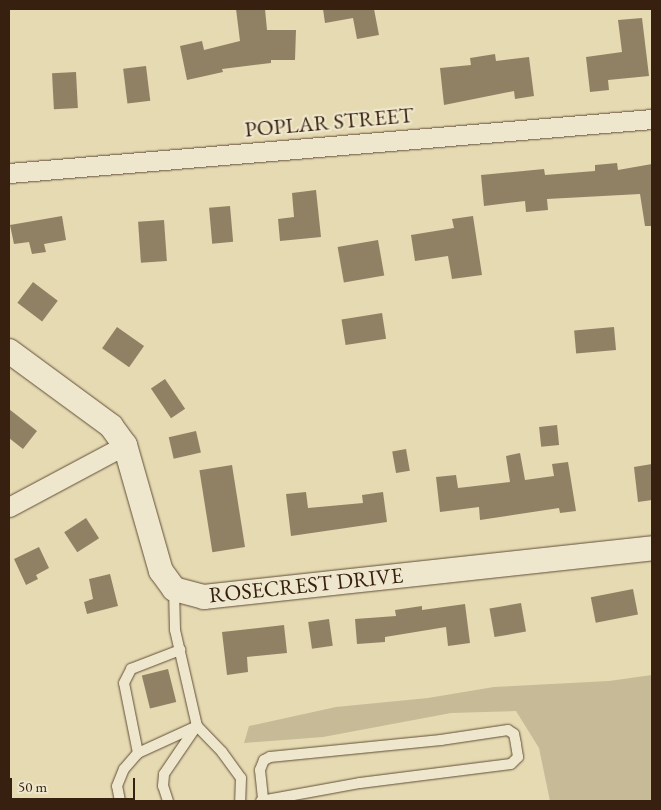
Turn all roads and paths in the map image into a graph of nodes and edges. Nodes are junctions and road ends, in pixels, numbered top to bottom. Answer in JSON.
{"nodes":[{"id":1,"x":652,"y":119,"type":"edge"},
{"id":2,"x":9,"y":173,"type":"edge"},
{"id":3,"x":9,"y":352,"type":"edge"},
{"id":4,"x":125,"y":445,"type":"junction"},
{"id":5,"x":9,"y":507,"type":"edge"},
{"id":6,"x":652,"y":548,"type":"edge"},
{"id":7,"x":174,"y":589,"type":"junction"},
{"id":8,"x":180,"y":650,"type":"junction"},
{"id":9,"x":197,"y":726,"type":"junction"},
{"id":10,"x":138,"y":753,"type":"junction"},
{"id":11,"x":120,"y":801,"type":"edge"},
{"id":12,"x":168,"y":801,"type":"edge"},
{"id":13,"x":240,"y":801,"type":"edge"},
{"id":14,"x":262,"y":801,"type":"edge"}],
"edges":[{"from":1,"to":2,"type":"street","name":"POPLAR STREET"},
{"from":3,"to":4,"type":"street"},
{"from":4,"to":5,"type":"street"},
{"from":4,"to":7,"type":"street"},
{"from":6,"to":7,"type":"street","name":"ROSECREST DRIVE"},
{"from":7,"to":8,"type":"lane"},
{"from":8,"to":9,"type":"lane"},
{"from":8,"to":10,"type":"lane"},
{"from":9,"to":10,"type":"lane"},
{"from":9,"to":12,"type":"lane"},
{"from":9,"to":13,"type":"lane"},
{"from":10,"to":11,"type":"lane"},
{"from":14,"to":14,"type":"lane"}]}
